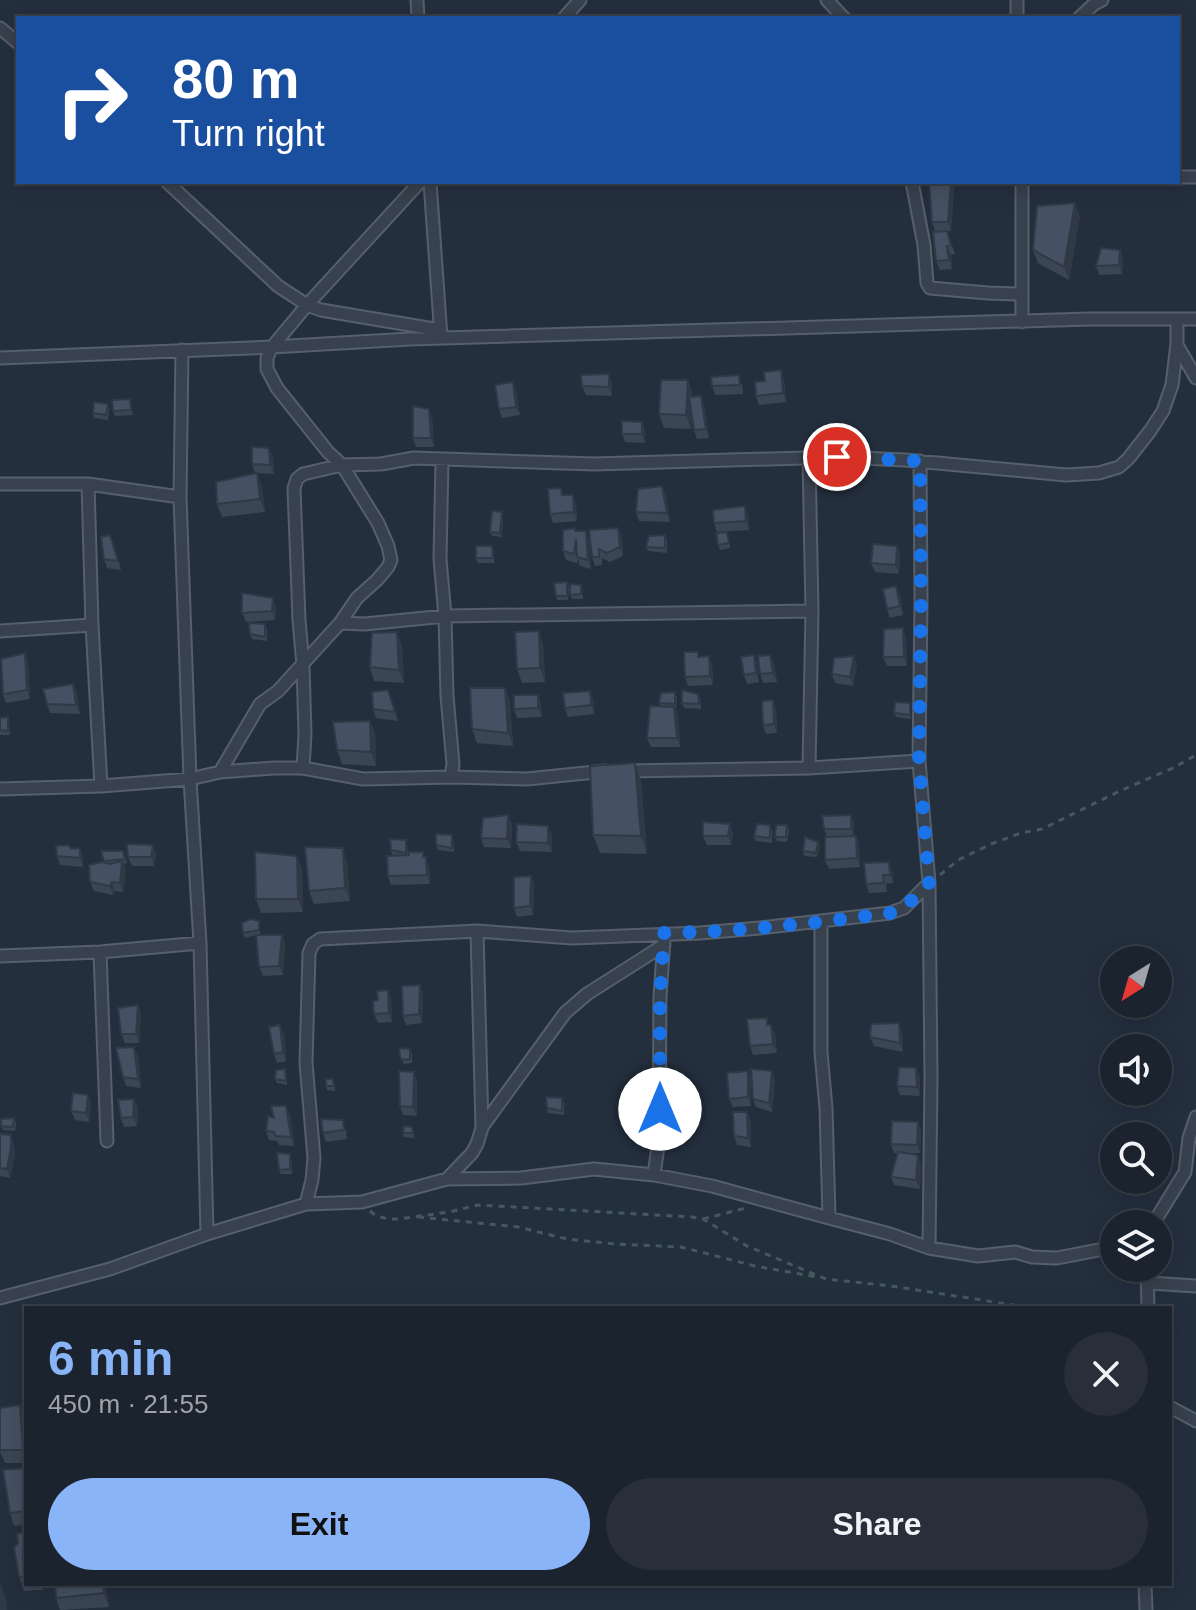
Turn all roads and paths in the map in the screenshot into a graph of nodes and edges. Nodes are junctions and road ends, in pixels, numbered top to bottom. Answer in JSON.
{"nodes":[{"id":1,"x":580,"y":0,"type":"edge"},
{"id":2,"x":827,"y":0,"type":"edge"},
{"id":3,"x":1102,"y":0,"type":"edge"},
{"id":4,"x":566,"y":16,"type":"edge"},
{"id":5,"x":842,"y":16,"type":"edge"},
{"id":6,"x":1081,"y":16,"type":"edge"},
{"id":7,"x":0,"y":28,"type":"edge"},
{"id":8,"x":16,"y":41,"type":"edge"},
{"id":9,"x":169,"y":184,"type":"edge"},
{"id":10,"x":418,"y":184,"type":"edge"},
{"id":11,"x":430,"y":184,"type":"edge"},
{"id":12,"x":912,"y":184,"type":"edge"},
{"id":13,"x":1022,"y":184,"type":"edge"},
{"id":14,"x":1021,"y":294,"type":"junction"},
{"id":15,"x":307,"y":305,"type":"junction"},
{"id":16,"x":1177,"y":319,"type":"junction"},
{"id":17,"x":1196,"y":319,"type":"edge"},
{"id":18,"x":1022,"y":322,"type":"junction"},
{"id":19,"x":441,"y":335,"type":"junction"},
{"id":20,"x":1177,"y":344,"type":"junction"},
{"id":21,"x":272,"y":347,"type":"junction"},
{"id":22,"x":182,"y":350,"type":"junction"},
{"id":23,"x":0,"y":358,"type":"edge"},
{"id":24,"x":1196,"y":378,"type":"edge"},
{"id":25,"x":809,"y":458,"type":"junction"},
{"id":26,"x":442,"y":460,"type":"junction"},
{"id":27,"x":920,"y":461,"type":"junction"},
{"id":28,"x":342,"y":465,"type":"junction"},
{"id":29,"x":0,"y":484,"type":"edge"},
{"id":30,"x":88,"y":484,"type":"junction"},
{"id":31,"x":180,"y":497,"type":"junction"},
{"id":32,"x":812,"y":611,"type":"junction"},
{"id":33,"x":445,"y":616,"type":"junction"},
{"id":34,"x":340,"y":623,"type":"junction"},
{"id":35,"x":92,"y":625,"type":"junction"},
{"id":36,"x":0,"y":631,"type":"edge"},
{"id":37,"x":303,"y":665,"type":"junction"},
{"id":38,"x":1196,"y":755,"type":"edge"},
{"id":39,"x":919,"y":761,"type":"junction"},
{"id":40,"x":303,"y":768,"type":"junction"},
{"id":41,"x":809,"y":768,"type":"junction"},
{"id":42,"x":220,"y":772,"type":"junction"},
{"id":43,"x":451,"y":777,"type":"junction"},
{"id":44,"x":190,"y":779,"type":"junction"},
{"id":45,"x":101,"y":786,"type":"junction"},
{"id":46,"x":0,"y":789,"type":"edge"},
{"id":47,"x":929,"y":883,"type":"junction"},
{"id":48,"x":821,"y":922,"type":"junction"},
{"id":49,"x":477,"y":931,"type":"junction"},
{"id":50,"x":664,"y":939,"type":"junction"},
{"id":51,"x":200,"y":943,"type":"junction"},
{"id":52,"x":100,"y":952,"type":"junction"},
{"id":53,"x":0,"y":956,"type":"edge"},
{"id":54,"x":1196,"y":1117,"type":"edge"},
{"id":55,"x":482,"y":1128,"type":"junction"},
{"id":56,"x":107,"y":1141,"type":"dead end"},
{"id":57,"x":1191,"y":1172,"type":"edge"},
{"id":58,"x":654,"y":1175,"type":"junction"},
{"id":59,"x":447,"y":1179,"type":"junction"},
{"id":60,"x":362,"y":1202,"type":"junction"},
{"id":61,"x":768,"y":1202,"type":"junction"},
{"id":62,"x":306,"y":1204,"type":"junction"},
{"id":63,"x":1163,"y":1210,"type":"edge"},
{"id":64,"x":410,"y":1216,"type":"junction"},
{"id":65,"x":829,"y":1218,"type":"junction"},
{"id":66,"x":703,"y":1219,"type":"junction"},
{"id":67,"x":207,"y":1234,"type":"junction"},
{"id":68,"x":929,"y":1248,"type":"junction"},
{"id":69,"x":1100,"y":1250,"type":"edge"},
{"id":70,"x":826,"y":1279,"type":"junction"},
{"id":71,"x":1149,"y":1283,"type":"joint"},
{"id":72,"x":1196,"y":1286,"type":"edge"},
{"id":73,"x":0,"y":1298,"type":"edge"},
{"id":74,"x":1020,"y":1306,"type":"edge"},
{"id":75,"x":1148,"y":1306,"type":"edge"},
{"id":76,"x":1172,"y":1408,"type":"edge"},
{"id":77,"x":1196,"y":1421,"type":"edge"},
{"id":78,"x":1145,"y":1586,"type":"edge"},
{"id":79,"x":1146,"y":1610,"type":"edge"}],
"edges":[{"from":1,"to":4,"type":"street"},
{"from":2,"to":5,"type":"street"},
{"from":3,"to":6,"type":"street"},
{"from":7,"to":8,"type":"street"},
{"from":9,"to":15,"type":"street"},
{"from":10,"to":15,"type":"street"},
{"from":11,"to":19,"type":"street"},
{"from":12,"to":14,"type":"street"},
{"from":13,"to":14,"type":"street"},
{"from":14,"to":18,"type":"street"},
{"from":15,"to":19,"type":"street"},
{"from":15,"to":21,"type":"street"},
{"from":16,"to":17,"type":"street"},
{"from":16,"to":18,"type":"street"},
{"from":16,"to":20,"type":"street"},
{"from":18,"to":19,"type":"street"},
{"from":19,"to":21,"type":"street"},
{"from":20,"to":24,"type":"street"},
{"from":20,"to":27,"type":"street"},
{"from":21,"to":22,"type":"street"},
{"from":21,"to":28,"type":"street"},
{"from":22,"to":23,"type":"street"},
{"from":22,"to":31,"type":"street"},
{"from":25,"to":26,"type":"street"},
{"from":25,"to":27,"type":"street"},
{"from":25,"to":32,"type":"street"},
{"from":26,"to":28,"type":"street"},
{"from":26,"to":33,"type":"street"},
{"from":27,"to":39,"type":"street"},
{"from":28,"to":34,"type":"street"},
{"from":28,"to":37,"type":"street"},
{"from":29,"to":30,"type":"street"},
{"from":30,"to":31,"type":"street"},
{"from":30,"to":35,"type":"street"},
{"from":31,"to":44,"type":"street"},
{"from":32,"to":33,"type":"street"},
{"from":32,"to":41,"type":"street"},
{"from":33,"to":34,"type":"street"},
{"from":33,"to":43,"type":"street"},
{"from":34,"to":37,"type":"street"},
{"from":35,"to":36,"type":"street"},
{"from":35,"to":45,"type":"street"},
{"from":37,"to":40,"type":"street"},
{"from":37,"to":42,"type":"street"},
{"from":38,"to":47,"type":"path"},
{"from":39,"to":41,"type":"street"},
{"from":39,"to":47,"type":"street"},
{"from":40,"to":42,"type":"street"},
{"from":40,"to":43,"type":"street"},
{"from":41,"to":43,"type":"street"},
{"from":42,"to":44,"type":"street"},
{"from":44,"to":45,"type":"street"},
{"from":44,"to":51,"type":"street"},
{"from":45,"to":46,"type":"street"},
{"from":47,"to":48,"type":"street"},
{"from":47,"to":68,"type":"street"},
{"from":48,"to":50,"type":"street"},
{"from":48,"to":65,"type":"street"},
{"from":49,"to":50,"type":"street"},
{"from":49,"to":55,"type":"street"},
{"from":49,"to":62,"type":"street"},
{"from":50,"to":55,"type":"street"},
{"from":50,"to":58,"type":"street"},
{"from":51,"to":52,"type":"street"},
{"from":51,"to":67,"type":"street"},
{"from":52,"to":53,"type":"street"},
{"from":52,"to":56,"type":"street"},
{"from":54,"to":57,"type":"street"},
{"from":55,"to":59,"type":"street"},
{"from":57,"to":63,"type":"street"},
{"from":58,"to":59,"type":"street"},
{"from":58,"to":61,"type":"street"},
{"from":59,"to":60,"type":"street"},
{"from":60,"to":62,"type":"street"},
{"from":60,"to":64,"type":"path"},
{"from":61,"to":65,"type":"street"},
{"from":61,"to":66,"type":"path"},
{"from":62,"to":67,"type":"street"},
{"from":64,"to":66,"type":"path"},
{"from":64,"to":70,"type":"path"},
{"from":65,"to":68,"type":"street"},
{"from":66,"to":70,"type":"path"},
{"from":67,"to":73,"type":"street"},
{"from":68,"to":69,"type":"street"},
{"from":70,"to":74,"type":"path"},
{"from":71,"to":72,"type":"street"},
{"from":71,"to":75,"type":"street"},
{"from":76,"to":77,"type":"street"},
{"from":78,"to":79,"type":"street"}]}
